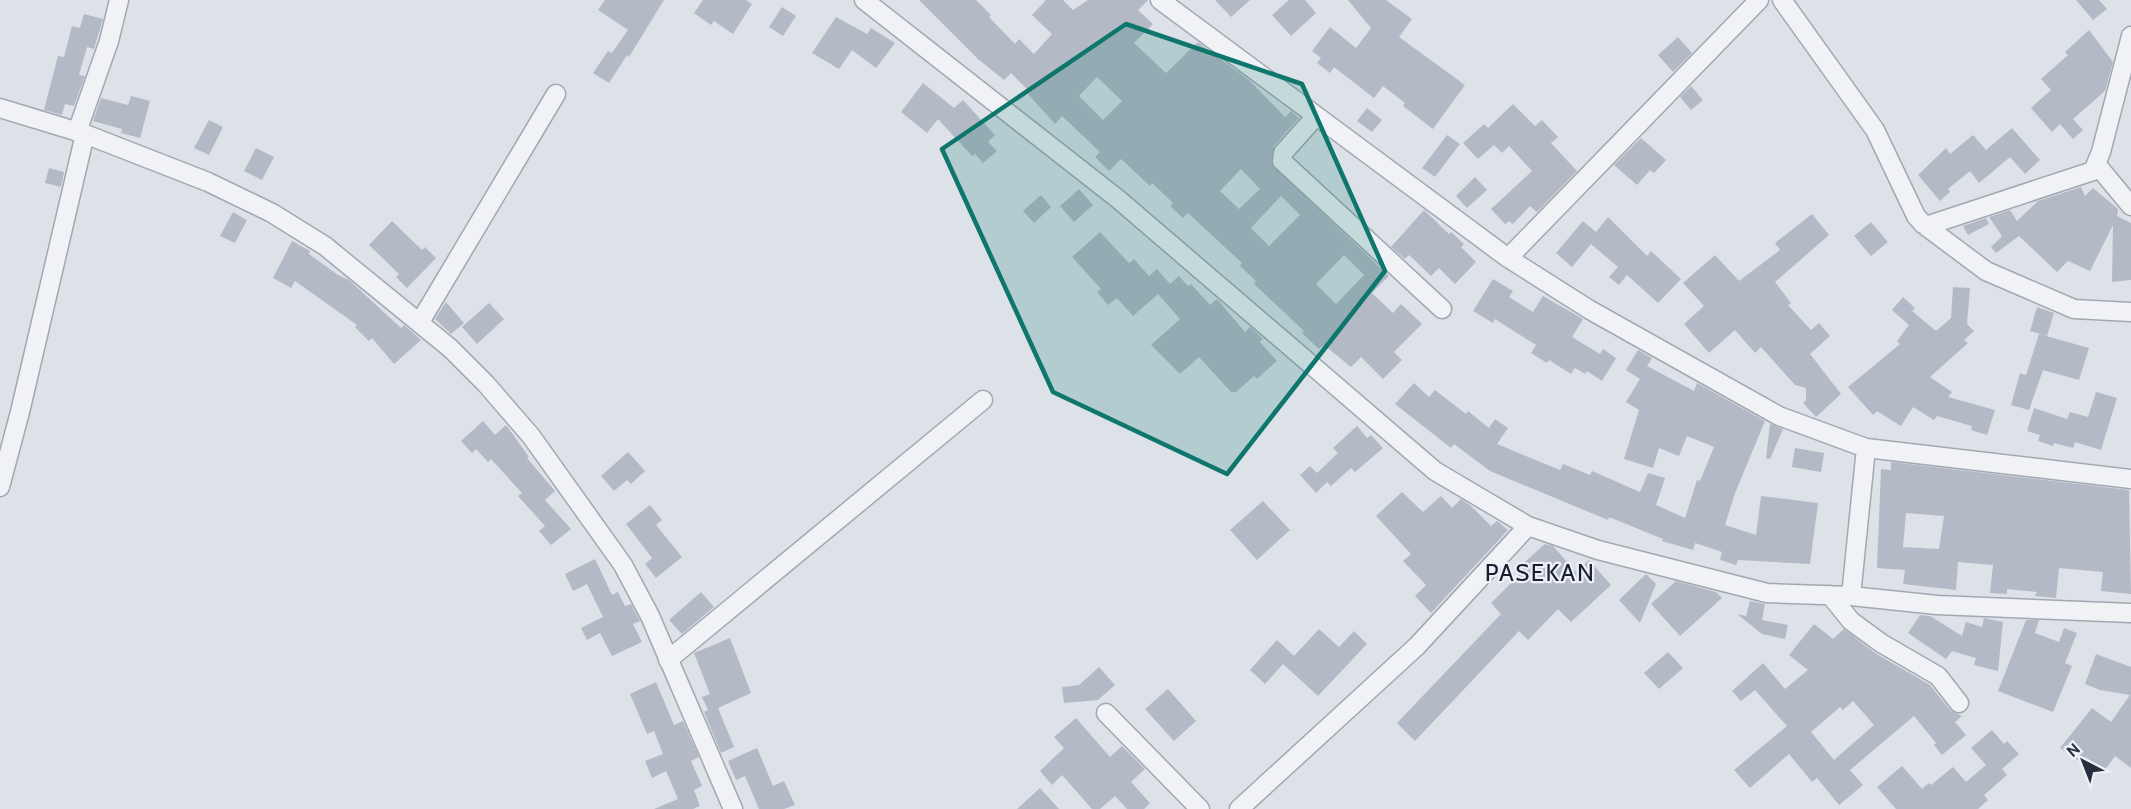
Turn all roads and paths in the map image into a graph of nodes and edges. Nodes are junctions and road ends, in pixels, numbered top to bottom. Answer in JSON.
{"nodes":[{"id":1,"x":119,"y":0,"type":"edge"},
{"id":2,"x":864,"y":0,"type":"edge"},
{"id":3,"x":1160,"y":0,"type":"edge"},
{"id":4,"x":1759,"y":0,"type":"edge"},
{"id":5,"x":1782,"y":0,"type":"edge"},
{"id":6,"x":2131,"y":36,"type":"edge"},
{"id":7,"x":556,"y":94,"type":"dead end"},
{"id":8,"x":0,"y":108,"type":"edge"},
{"id":9,"x":1316,"y":116,"type":"junction"},
{"id":10,"x":81,"y":133,"type":"junction"},
{"id":11,"x":2097,"y":165,"type":"junction"},
{"id":12,"x":2131,"y":206,"type":"edge"},
{"id":13,"x":1923,"y":224,"type":"junction"},
{"id":14,"x":1508,"y":258,"type":"junction"},
{"id":15,"x":1442,"y":309,"type":"dead end"},
{"id":16,"x":2131,"y":312,"type":"edge"},
{"id":17,"x":420,"y":322,"type":"junction"},
{"id":18,"x":982,"y":400,"type":"dead end"},
{"id":19,"x":1866,"y":448,"type":"junction"},
{"id":20,"x":2131,"y":478,"type":"edge"},
{"id":21,"x":0,"y":487,"type":"edge"},
{"id":22,"x":1528,"y":526,"type":"junction"},
{"id":23,"x":1830,"y":595,"type":"junction"},
{"id":24,"x":1851,"y":596,"type":"junction"},
{"id":25,"x":2131,"y":613,"type":"edge"},
{"id":26,"x":668,"y":660,"type":"junction"},
{"id":27,"x":1959,"y":703,"type":"dead end"},
{"id":28,"x":1106,"y":713,"type":"dead end"},
{"id":29,"x":733,"y":809,"type":"edge"},
{"id":30,"x":1200,"y":809,"type":"edge"},
{"id":31,"x":1239,"y":809,"type":"edge"}],
"edges":[{"from":1,"to":10,"type":"street"},
{"from":2,"to":22,"type":"street"},
{"from":3,"to":9,"type":"street"},
{"from":4,"to":14,"type":"street"},
{"from":5,"to":13,"type":"street"},
{"from":6,"to":11,"type":"street"},
{"from":7,"to":17,"type":"street"},
{"from":8,"to":10,"type":"street"},
{"from":9,"to":14,"type":"street"},
{"from":9,"to":15,"type":"street"},
{"from":10,"to":17,"type":"street"},
{"from":10,"to":21,"type":"street"},
{"from":11,"to":12,"type":"street"},
{"from":11,"to":13,"type":"street"},
{"from":13,"to":16,"type":"street"},
{"from":14,"to":19,"type":"street"},
{"from":17,"to":26,"type":"street"},
{"from":18,"to":26,"type":"street"},
{"from":19,"to":20,"type":"street"},
{"from":19,"to":24,"type":"street"},
{"from":22,"to":23,"type":"street"},
{"from":22,"to":31,"type":"street"},
{"from":23,"to":24,"type":"street"},
{"from":23,"to":27,"type":"street"},
{"from":24,"to":25,"type":"street"},
{"from":26,"to":29,"type":"street"},
{"from":28,"to":30,"type":"street"}]}
